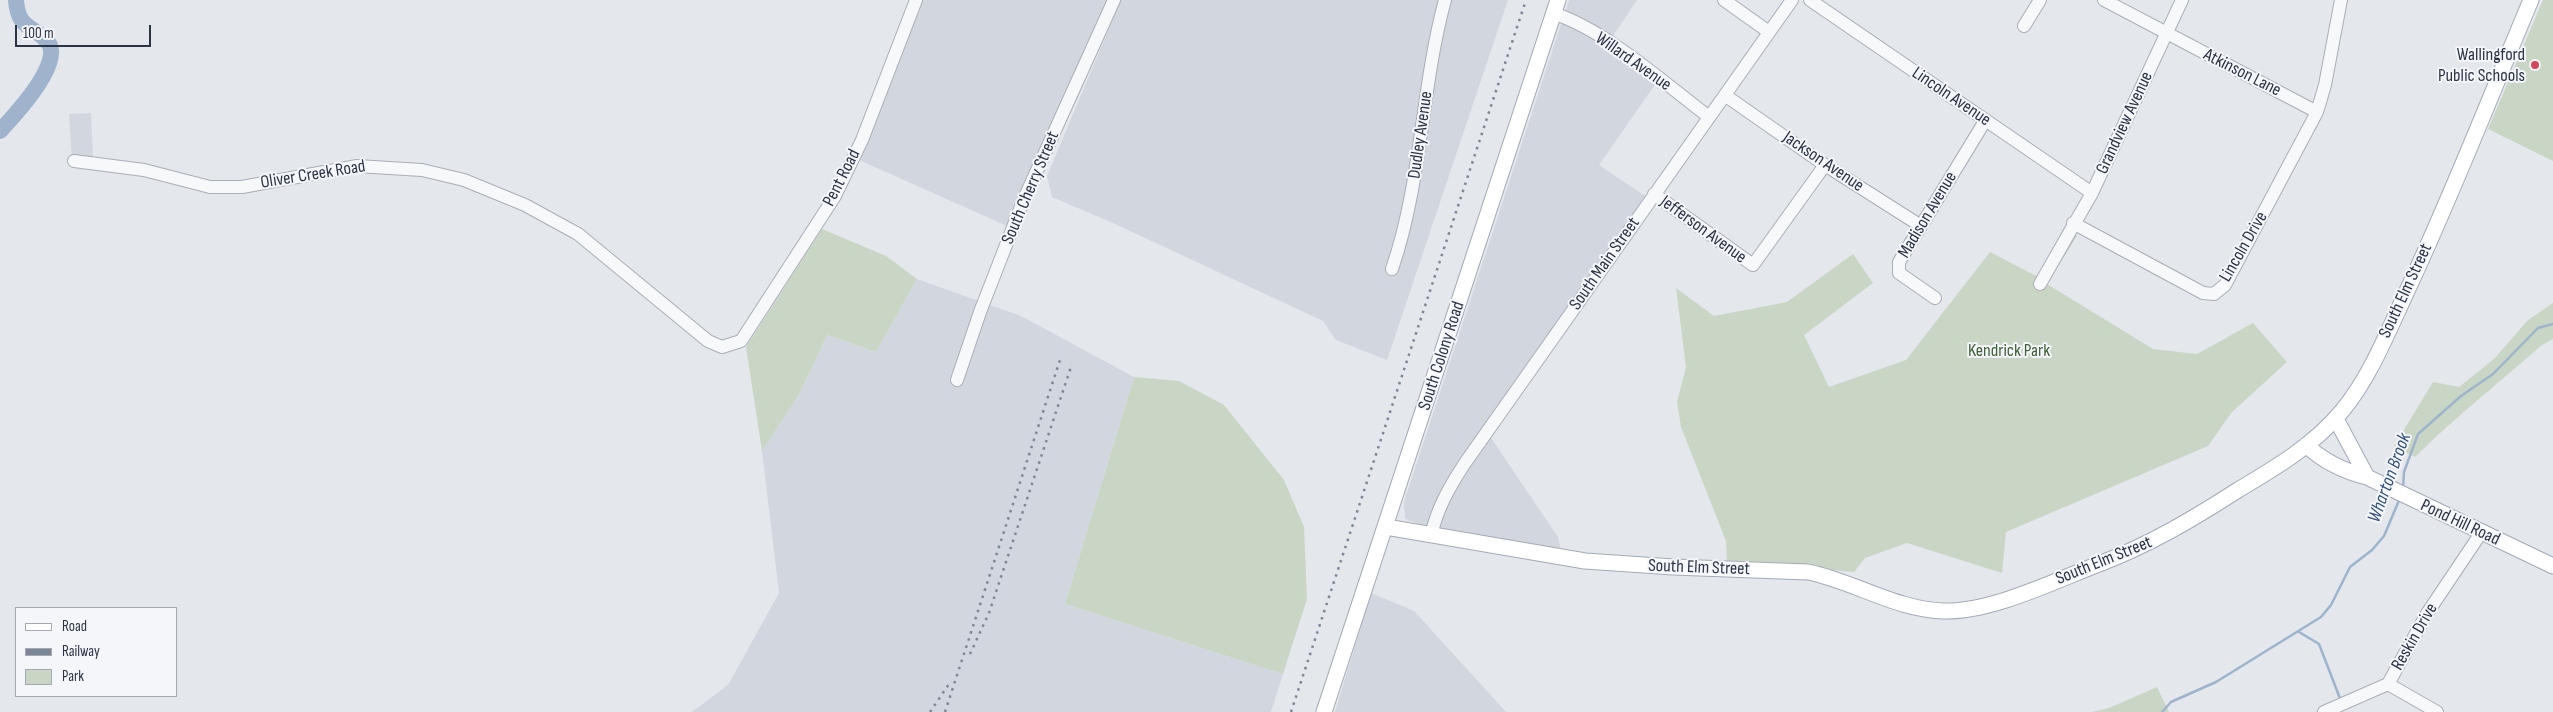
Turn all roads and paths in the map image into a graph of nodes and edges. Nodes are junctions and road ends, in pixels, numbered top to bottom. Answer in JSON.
{"nodes":[{"id":1,"x":916,"y":0,"type":"edge"},
{"id":2,"x":1114,"y":0,"type":"edge"},
{"id":3,"x":1445,"y":0,"type":"edge"},
{"id":4,"x":1724,"y":0,"type":"edge"},
{"id":5,"x":1792,"y":0,"type":"edge"},
{"id":6,"x":1810,"y":0,"type":"edge"},
{"id":7,"x":2040,"y":0,"type":"edge"},
{"id":8,"x":2104,"y":0,"type":"edge"},
{"id":9,"x":2182,"y":0,"type":"edge"},
{"id":10,"x":2341,"y":0,"type":"edge"},
{"id":11,"x":2531,"y":0,"type":"edge"},
{"id":12,"x":1555,"y":7,"type":"edge"},
{"id":13,"x":2024,"y":26,"type":"dead end"},
{"id":14,"x":1769,"y":32,"type":"junction"},
{"id":15,"x":2167,"y":34,"type":"junction"},
{"id":16,"x":1726,"y":96,"type":"junction"},
{"id":17,"x":2317,"y":112,"type":"junction"},
{"id":18,"x":1710,"y":117,"type":"junction"},
{"id":19,"x":1985,"y":121,"type":"junction"},
{"id":20,"x":74,"y":161,"type":"dead end"},
{"id":21,"x":1825,"y":164,"type":"junction"},
{"id":22,"x":2092,"y":193,"type":"junction"},
{"id":23,"x":1654,"y":194,"type":"junction"},
{"id":24,"x":2074,"y":223,"type":"junction"},
{"id":25,"x":1921,"y":226,"type":"junction"},
{"id":26,"x":1392,"y":268,"type":"dead end"},
{"id":27,"x":2040,"y":284,"type":"dead end"},
{"id":28,"x":1935,"y":298,"type":"dead end"},
{"id":29,"x":740,"y":342,"type":"joint"},
{"id":30,"x":957,"y":380,"type":"dead end"},
{"id":31,"x":2336,"y":418,"type":"junction"},
{"id":32,"x":2306,"y":445,"type":"junction"},
{"id":33,"x":2367,"y":477,"type":"junction"},
{"id":34,"x":1386,"y":527,"type":"junction"},
{"id":35,"x":2482,"y":533,"type":"junction"},
{"id":36,"x":1431,"y":536,"type":"junction"},
{"id":37,"x":2551,"y":562,"type":"edge"},
{"id":38,"x":2388,"y":684,"type":"junction"},
{"id":39,"x":1324,"y":712,"type":"edge"},
{"id":40,"x":2324,"y":712,"type":"edge"},
{"id":41,"x":2437,"y":712,"type":"edge"}],
"edges":[{"from":1,"to":29,"type":"street","name":"Pent Road"},
{"from":2,"to":30,"type":"street","name":"South Cherry Street"},
{"from":3,"to":26,"type":"street","name":"Dudley Avenue"},
{"from":4,"to":14,"type":"street"},
{"from":5,"to":14,"type":"street","name":"South Main Street"},
{"from":6,"to":19,"type":"street","name":"Lincoln Avenue"},
{"from":7,"to":13,"type":"street"},
{"from":8,"to":15,"type":"street","name":"Atkinson Lane"},
{"from":9,"to":15,"type":"street","name":"Grandview Avenue"},
{"from":10,"to":17,"type":"street","name":"Lincoln Drive"},
{"from":11,"to":31,"type":"main road","name":"South Elm Street"},
{"from":12,"to":18,"type":"street","name":"Willard Avenue"},
{"from":12,"to":34,"type":"main road","name":"South Colony Road"},
{"from":14,"to":16,"type":"street","name":"South Main Street"},
{"from":15,"to":17,"type":"street","name":"Atkinson Lane"},
{"from":15,"to":22,"type":"street","name":"Grandview Avenue"},
{"from":16,"to":18,"type":"street","name":"South Main Street"},
{"from":16,"to":21,"type":"street","name":"Jackson Avenue"},
{"from":17,"to":24,"type":"street","name":"Lincoln Drive"},
{"from":18,"to":23,"type":"street","name":"South Main Street"},
{"from":19,"to":22,"type":"street","name":"Lincoln Avenue"},
{"from":19,"to":25,"type":"street","name":"Madison Avenue"},
{"from":20,"to":29,"type":"street","name":"Oliver Creek Road"},
{"from":21,"to":23,"type":"street","name":"Jefferson Avenue"},
{"from":21,"to":25,"type":"street","name":"Jackson Avenue"},
{"from":22,"to":24,"type":"street","name":"Grandview Avenue"},
{"from":23,"to":36,"type":"street","name":"South Main Street"},
{"from":24,"to":27,"type":"street","name":"Grandview Avenue"},
{"from":25,"to":28,"type":"street","name":"Madison Avenue"},
{"from":31,"to":32,"type":"main road","name":"South Elm Street"},
{"from":31,"to":33,"type":"main road"},
{"from":32,"to":33,"type":"main road","name":"Pond Hill Road"},
{"from":32,"to":36,"type":"main road","name":"South Elm Street"},
{"from":33,"to":35,"type":"main road","name":"Pond Hill Road"},
{"from":34,"to":36,"type":"main road","name":"South Elm Street"},
{"from":34,"to":39,"type":"main road","name":"South Colony Road"},
{"from":35,"to":37,"type":"main road","name":"Pond Hill Road"},
{"from":35,"to":38,"type":"street","name":"Reskin Drive"},
{"from":38,"to":40,"type":"street","name":"Reskin Drive"},
{"from":38,"to":41,"type":"street"}]}
